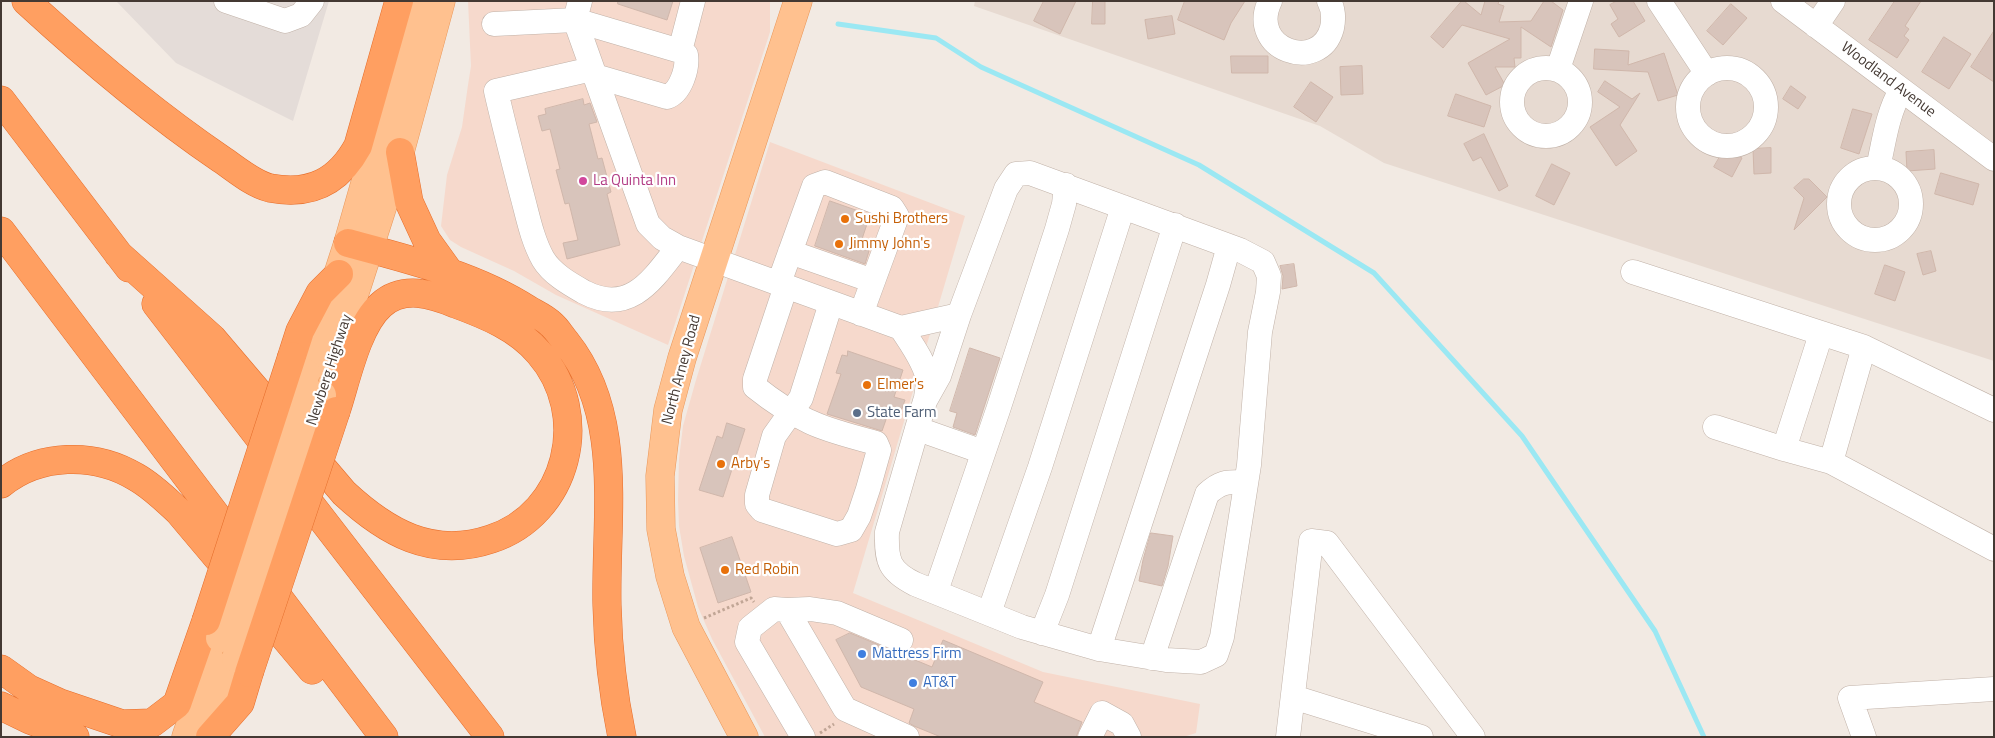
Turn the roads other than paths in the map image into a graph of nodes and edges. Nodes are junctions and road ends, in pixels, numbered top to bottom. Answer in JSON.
{"nodes":[{"id":1,"x":26,"y":1,"type":"edge"},
{"id":2,"x":226,"y":1,"type":"edge"},
{"id":3,"x":312,"y":1,"type":"edge"},
{"id":4,"x":399,"y":1,"type":"edge"},
{"id":5,"x":417,"y":1,"type":"edge"},
{"id":6,"x":441,"y":1,"type":"edge"},
{"id":7,"x":458,"y":1,"type":"edge"},
{"id":8,"x":693,"y":1,"type":"edge"},
{"id":9,"x":798,"y":1,"type":"edge"},
{"id":10,"x":1270,"y":1,"type":"edge"},
{"id":11,"x":1329,"y":1,"type":"edge"},
{"id":12,"x":1581,"y":1,"type":"edge"},
{"id":13,"x":1659,"y":1,"type":"edge"},
{"id":14,"x":1783,"y":1,"type":"edge"},
{"id":15,"x":1833,"y":1,"type":"edge"},
{"id":16,"x":577,"y":11,"type":"edge"},
{"id":17,"x":494,"y":24,"type":"dead end"},
{"id":18,"x":1816,"y":26,"type":"junction"},
{"id":19,"x":680,"y":51,"type":"junction"},
{"id":20,"x":1558,"y":69,"type":"dead end"},
{"id":21,"x":594,"y":73,"type":"junction"},
{"id":22,"x":1706,"y":74,"type":"dead end"},
{"id":23,"x":417,"y":90,"type":"junction"},
{"id":24,"x":1901,"y":90,"type":"junction"},
{"id":25,"x":1,"y":100,"type":"edge"},
{"id":26,"x":400,"y":152,"type":"junction"},
{"id":27,"x":1994,"y":159,"type":"edge"},
{"id":28,"x":1878,"y":168,"type":"dead end"},
{"id":29,"x":1066,"y":185,"type":"junction"},
{"id":30,"x":1123,"y":207,"type":"junction"},
{"id":31,"x":1175,"y":225,"type":"junction"},
{"id":32,"x":1,"y":231,"type":"edge"},
{"id":33,"x":359,"y":246,"type":"junction"},
{"id":34,"x":1229,"y":246,"type":"junction"},
{"id":35,"x":678,"y":247,"type":"junction"},
{"id":36,"x":790,"y":252,"type":"junction"},
{"id":37,"x":118,"y":254,"type":"junction"},
{"id":38,"x":714,"y":259,"type":"junction"},
{"id":39,"x":1633,"y":272,"type":"dead end"},
{"id":40,"x":338,"y":274,"type":"joint"},
{"id":41,"x":450,"y":274,"type":"junction"},
{"id":42,"x":873,"y":281,"type":"junction"},
{"id":43,"x":782,"y":285,"type":"junction"},
{"id":44,"x":831,"y":303,"type":"junction"},
{"id":45,"x":861,"y":314,"type":"junction"},
{"id":46,"x":959,"y":316,"type":"junction"},
{"id":47,"x":901,"y":328,"type":"junction"},
{"id":48,"x":1821,"y":334,"type":"junction"},
{"id":49,"x":1864,"y":348,"type":"junction"},
{"id":50,"x":925,"y":401,"type":"junction"},
{"id":51,"x":329,"y":403,"type":"junction"},
{"id":52,"x":1994,"y":410,"type":"edge"},
{"id":53,"x":792,"y":411,"type":"junction"},
{"id":54,"x":1715,"y":427,"type":"dead end"},
{"id":55,"x":918,"y":429,"type":"junction"},
{"id":56,"x":1784,"y":449,"type":"junction"},
{"id":57,"x":983,"y":452,"type":"junction"},
{"id":58,"x":1831,"y":462,"type":"junction"},
{"id":59,"x":1246,"y":482,"type":"junction"},
{"id":60,"x":1,"y":484,"type":"edge"},
{"id":61,"x":1994,"y":549,"type":"edge"},
{"id":62,"x":936,"y":591,"type":"junction"},
{"id":63,"x":787,"y":610,"type":"junction"},
{"id":64,"x":988,"y":613,"type":"junction"},
{"id":65,"x":1042,"y":632,"type":"junction"},
{"id":66,"x":901,"y":640,"type":"dead end"},
{"id":67,"x":228,"y":647,"type":"junction"},
{"id":68,"x":1098,"y":649,"type":"junction"},
{"id":69,"x":1152,"y":658,"type":"junction"},
{"id":70,"x":1,"y":669,"type":"edge"},
{"id":71,"x":1994,"y":689,"type":"edge"},
{"id":72,"x":1293,"y":698,"type":"junction"},
{"id":73,"x":1,"y":706,"type":"edge"},
{"id":74,"x":74,"y":737,"type":"edge"},
{"id":75,"x":186,"y":737,"type":"edge"},
{"id":76,"x":210,"y":737,"type":"edge"},
{"id":77,"x":377,"y":737,"type":"edge"},
{"id":78,"x":384,"y":737,"type":"edge"},
{"id":79,"x":490,"y":737,"type":"edge"},
{"id":80,"x":622,"y":737,"type":"edge"},
{"id":81,"x":744,"y":737,"type":"edge"},
{"id":82,"x":802,"y":737,"type":"edge"},
{"id":83,"x":907,"y":737,"type":"edge"},
{"id":84,"x":1090,"y":737,"type":"edge"},
{"id":85,"x":1129,"y":737,"type":"edge"},
{"id":86,"x":1288,"y":737,"type":"edge"},
{"id":87,"x":1421,"y":737,"type":"edge"},
{"id":88,"x":1473,"y":737,"type":"edge"},
{"id":89,"x":1864,"y":737,"type":"edge"}],
"edges":[{"from":1,"to":4,"type":"highway"},
{"from":2,"to":3,"type":"street"},
{"from":5,"to":33,"type":"main road","name":"Newberg Highway"},
{"from":6,"to":23,"type":"main road","name":"Newberg Highway"},
{"from":7,"to":23,"type":"main road"},
{"from":8,"to":19,"type":"street"},
{"from":9,"to":38,"type":"main road","name":"North Arney Road"},
{"from":10,"to":11,"type":"street"},
{"from":12,"to":20,"type":"street"},
{"from":13,"to":22,"type":"street"},
{"from":14,"to":18,"type":"street","name":"Woodland Avenue"},
{"from":15,"to":18,"type":"street"},
{"from":16,"to":17,"type":"street"},
{"from":16,"to":19,"type":"street"},
{"from":16,"to":21,"type":"street"},
{"from":18,"to":24,"type":"street","name":"Woodland Avenue"},
{"from":19,"to":21,"type":"street"},
{"from":21,"to":35,"type":"street"},
{"from":21,"to":35,"type":"street"},
{"from":23,"to":26,"type":"main road","name":"Newberg Highway"},
{"from":24,"to":27,"type":"street","name":"Woodland Avenue"},
{"from":24,"to":28,"type":"street"},
{"from":25,"to":37,"type":"highway"},
{"from":26,"to":33,"type":"main road","name":"Newberg Highway"},
{"from":26,"to":41,"type":"highway"},
{"from":29,"to":30,"type":"street"},
{"from":29,"to":46,"type":"street"},
{"from":29,"to":57,"type":"street"},
{"from":30,"to":31,"type":"street"},
{"from":30,"to":64,"type":"street"},
{"from":31,"to":34,"type":"street"},
{"from":31,"to":65,"type":"street"},
{"from":32,"to":78,"type":"highway"},
{"from":33,"to":40,"type":"main road","name":"Newberg Highway"},
{"from":33,"to":41,"type":"highway"},
{"from":33,"to":51,"type":"main road","name":"Newberg Highway"},
{"from":34,"to":59,"type":"street"},
{"from":34,"to":68,"type":"street"},
{"from":35,"to":38,"type":"street"},
{"from":36,"to":42,"type":"street"},
{"from":36,"to":42,"type":"street"},
{"from":36,"to":43,"type":"street"},
{"from":37,"to":51,"type":"highway"},
{"from":37,"to":79,"type":"highway"},
{"from":38,"to":43,"type":"street"},
{"from":38,"to":81,"type":"main road","name":"North Arney Road"},
{"from":39,"to":48,"type":"street"},
{"from":40,"to":67,"type":"highway","bridge":true},
{"from":41,"to":80,"type":"highway"},
{"from":42,"to":45,"type":"street"},
{"from":43,"to":44,"type":"street"},
{"from":43,"to":53,"type":"street"},
{"from":44,"to":45,"type":"street"},
{"from":44,"to":53,"type":"street"},
{"from":45,"to":47,"type":"street"},
{"from":46,"to":47,"type":"street"},
{"from":46,"to":50,"type":"street"},
{"from":47,"to":50,"type":"street"},
{"from":48,"to":49,"type":"street"},
{"from":48,"to":56,"type":"street"},
{"from":49,"to":52,"type":"street"},
{"from":49,"to":58,"type":"street"},
{"from":50,"to":55,"type":"street"},
{"from":51,"to":67,"type":"highway","bridge":true},
{"from":53,"to":53,"type":"street"},
{"from":54,"to":56,"type":"street"},
{"from":55,"to":57,"type":"street"},
{"from":55,"to":62,"type":"street"},
{"from":56,"to":58,"type":"street"},
{"from":57,"to":62,"type":"street"},
{"from":58,"to":61,"type":"street"},
{"from":59,"to":69,"type":"street"},
{"from":59,"to":69,"type":"street"},
{"from":60,"to":77,"type":"highway"},
{"from":62,"to":64,"type":"street"},
{"from":63,"to":66,"type":"street"},
{"from":63,"to":82,"type":"street"},
{"from":63,"to":83,"type":"street"},
{"from":64,"to":65,"type":"street"},
{"from":65,"to":68,"type":"street"},
{"from":67,"to":70,"type":"highway"},
{"from":67,"to":75,"type":"main road"},
{"from":67,"to":76,"type":"highway"},
{"from":68,"to":69,"type":"street"},
{"from":71,"to":89,"type":"street"},
{"from":72,"to":86,"type":"street"},
{"from":72,"to":87,"type":"street"},
{"from":72,"to":88,"type":"street"},
{"from":73,"to":74,"type":"highway"},
{"from":84,"to":85,"type":"street"}]}
